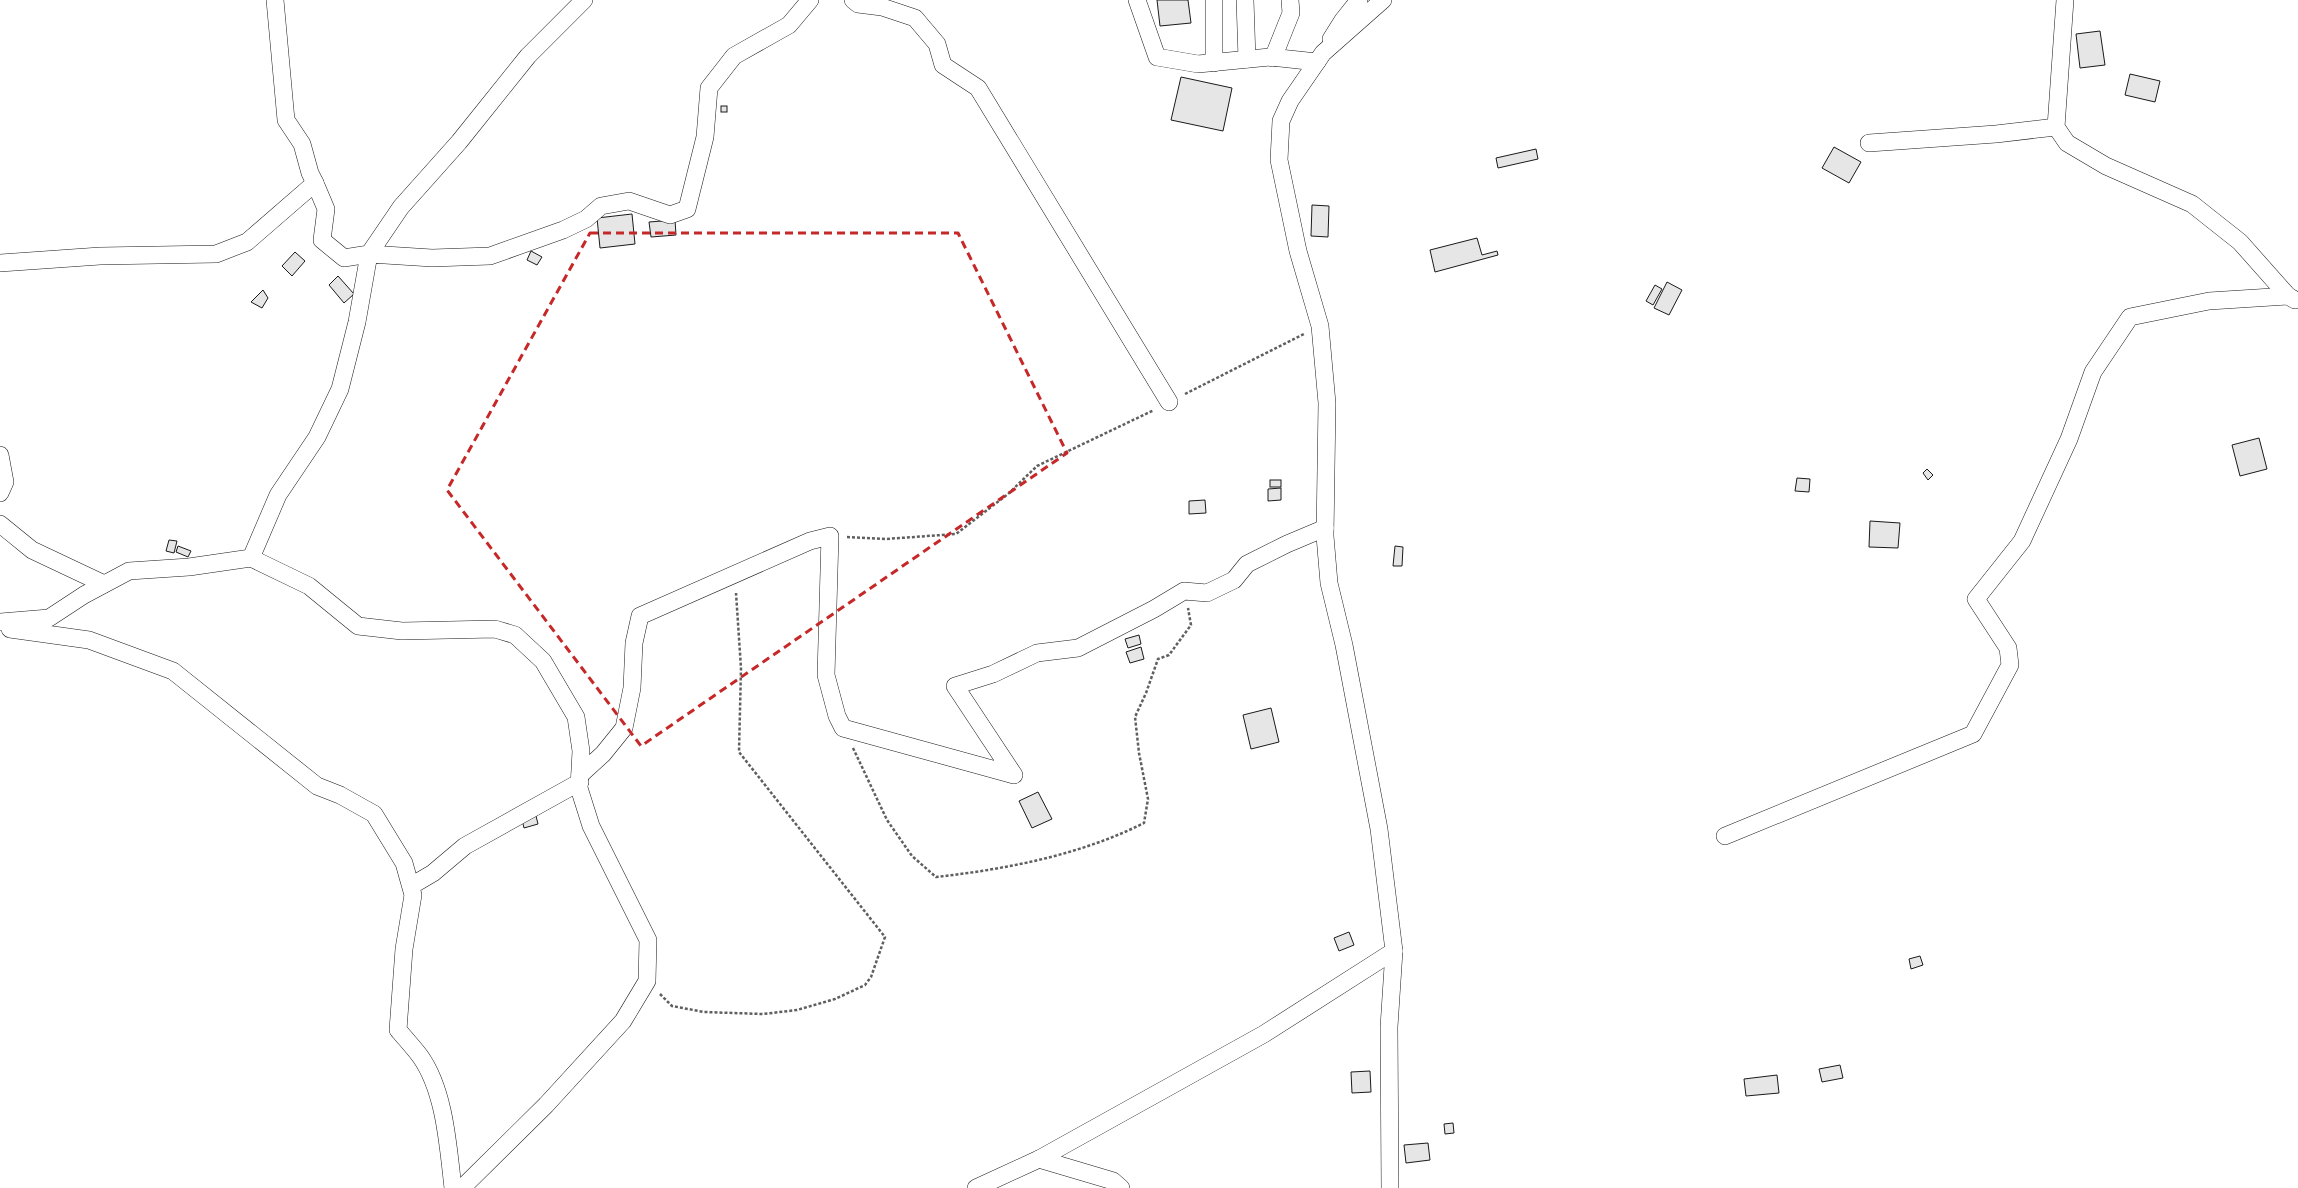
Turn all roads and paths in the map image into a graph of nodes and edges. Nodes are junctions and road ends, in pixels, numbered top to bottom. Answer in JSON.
{"nodes":[{"id":1,"x":275,"y":0,"type":"edge"},
{"id":2,"x":584,"y":0,"type":"edge"},
{"id":3,"x":810,"y":0,"type":"edge"},
{"id":4,"x":853,"y":0,"type":"edge"},
{"id":5,"x":1137,"y":0,"type":"edge"},
{"id":6,"x":1214,"y":0,"type":"edge"},
{"id":7,"x":1245,"y":0,"type":"edge"},
{"id":8,"x":1290,"y":0,"type":"edge"},
{"id":9,"x":1358,"y":0,"type":"edge"},
{"id":10,"x":1382,"y":0,"type":"edge"},
{"id":11,"x":2065,"y":0,"type":"edge"},
{"id":12,"x":1273,"y":58,"type":"junction"},
{"id":13,"x":1320,"y":58,"type":"junction"},
{"id":14,"x":1247,"y":59,"type":"junction"},
{"id":15,"x":1214,"y":63,"type":"junction"},
{"id":16,"x":2056,"y":127,"type":"junction"},
{"id":17,"x":1869,"y":143,"type":"dead end"},
{"id":18,"x":315,"y":182,"type":"junction"},
{"id":19,"x":369,"y":254,"type":"junction"},
{"id":20,"x":0,"y":262,"type":"edge"},
{"id":21,"x":2293,"y":299,"type":"edge"},
{"id":22,"x":1320,"y":326,"type":"junction"},
{"id":23,"x":1169,"y":402,"type":"junction"},
{"id":24,"x":0,"y":455,"type":"edge"},
{"id":25,"x":0,"y":493,"type":"edge"},
{"id":26,"x":0,"y":524,"type":"edge"},
{"id":27,"x":1325,"y":528,"type":"junction"},
{"id":28,"x":830,"y":536,"type":"junction"},
{"id":29,"x":251,"y":558,"type":"junction"},
{"id":30,"x":734,"y":574,"type":"junction"},
{"id":31,"x":104,"y":584,"type":"junction"},
{"id":32,"x":1184,"y":590,"type":"junction"},
{"id":33,"x":0,"y":622,"type":"edge"},
{"id":34,"x":0,"y":628,"type":"edge"},
{"id":35,"x":843,"y":728,"type":"junction"},
{"id":36,"x":580,"y":778,"type":"junction"},
{"id":37,"x":1725,"y":836,"type":"dead end"},
{"id":38,"x":411,"y":886,"type":"junction"},
{"id":39,"x":1394,"y":951,"type":"junction"},
{"id":40,"x":647,"y":981,"type":"junction"},
{"id":41,"x":1039,"y":1159,"type":"junction"},
{"id":42,"x":453,"y":1188,"type":"edge"},
{"id":43,"x":462,"y":1188,"type":"edge"},
{"id":44,"x":976,"y":1188,"type":"edge"},
{"id":45,"x":1121,"y":1188,"type":"edge"},
{"id":46,"x":1390,"y":1188,"type":"edge"}],
"edges":[{"from":1,"to":18,"type":"street"},
{"from":2,"to":19,"type":"street"},
{"from":3,"to":19,"type":"street"},
{"from":4,"to":23,"type":"street"},
{"from":5,"to":15,"type":"street"},
{"from":6,"to":15,"type":"street"},
{"from":7,"to":14,"type":"street"},
{"from":8,"to":12,"type":"street"},
{"from":9,"to":13,"type":"street"},
{"from":10,"to":13,"type":"street"},
{"from":11,"to":16,"type":"street"},
{"from":12,"to":13,"type":"street"},
{"from":12,"to":14,"type":"street"},
{"from":13,"to":22,"type":"street"},
{"from":14,"to":15,"type":"street"},
{"from":16,"to":17,"type":"street"},
{"from":16,"to":21,"type":"street"},
{"from":18,"to":19,"type":"street"},
{"from":18,"to":20,"type":"street"},
{"from":19,"to":29,"type":"street"},
{"from":21,"to":37,"type":"street"},
{"from":22,"to":23,"type":"path"},
{"from":22,"to":27,"type":"street"},
{"from":23,"to":28,"type":"path"},
{"from":24,"to":25,"type":"street"},
{"from":26,"to":31,"type":"street"},
{"from":27,"to":32,"type":"street"},
{"from":27,"to":39,"type":"street"},
{"from":28,"to":30,"type":"street"},
{"from":28,"to":35,"type":"street"},
{"from":29,"to":31,"type":"street"},
{"from":29,"to":36,"type":"street"},
{"from":30,"to":36,"type":"street"},
{"from":30,"to":40,"type":"path"},
{"from":31,"to":33,"type":"street"},
{"from":32,"to":35,"type":"street"},
{"from":32,"to":35,"type":"path"},
{"from":34,"to":38,"type":"street"},
{"from":36,"to":38,"type":"street"},
{"from":36,"to":40,"type":"street"},
{"from":38,"to":42,"type":"street"},
{"from":39,"to":41,"type":"street"},
{"from":39,"to":46,"type":"street"},
{"from":40,"to":43,"type":"street"},
{"from":41,"to":44,"type":"street"},
{"from":41,"to":45,"type":"street"}]}
